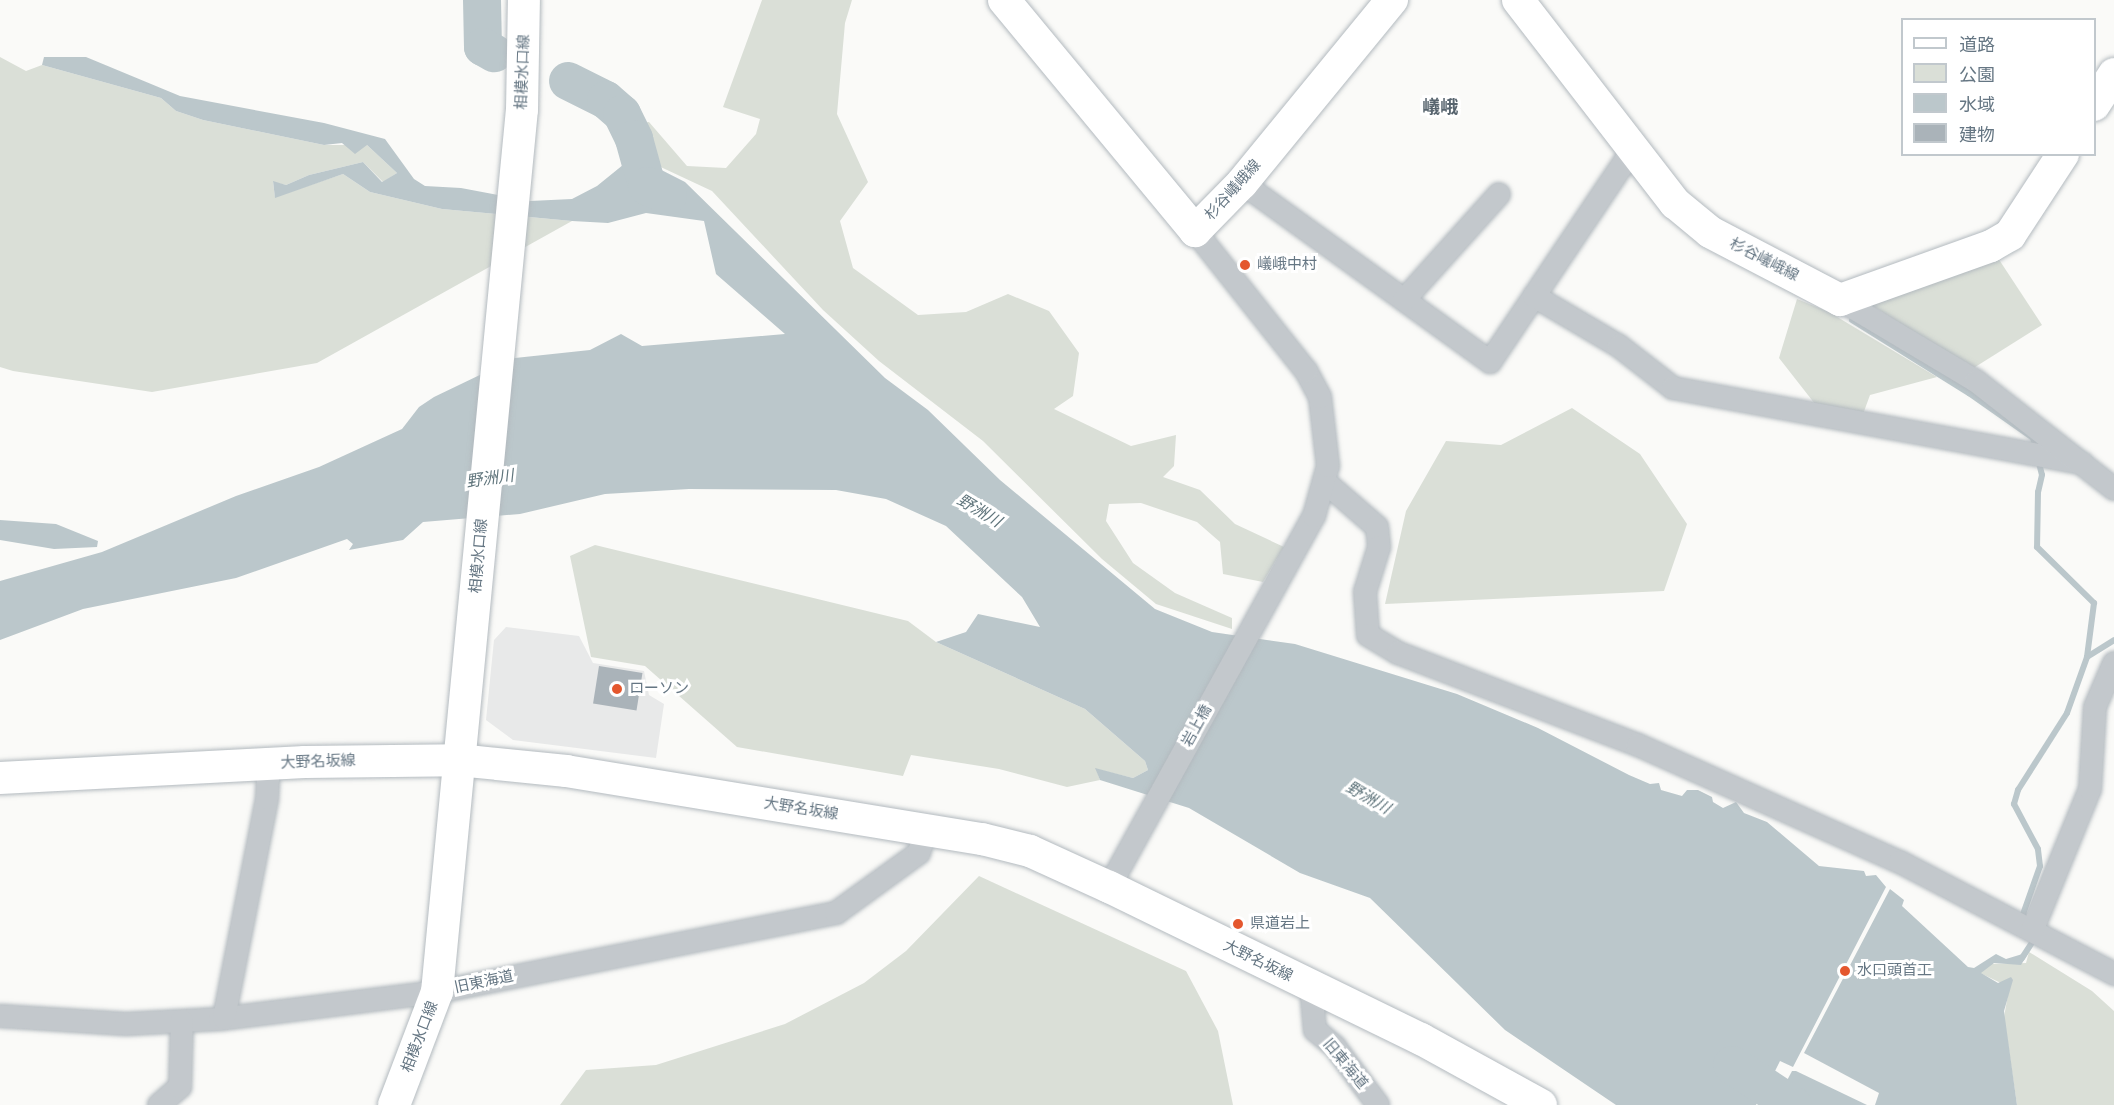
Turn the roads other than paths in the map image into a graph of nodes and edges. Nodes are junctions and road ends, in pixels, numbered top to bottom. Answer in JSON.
{"nodes":[{"id":1,"x":524,"y":0,"type":"edge"},
{"id":2,"x":1392,"y":0,"type":"edge"},
{"id":3,"x":1518,"y":0,"type":"edge"},
{"id":4,"x":1007,"y":1,"type":"edge"},
{"id":5,"x":2114,"y":74,"type":"edge"},
{"id":6,"x":2096,"y":102,"type":"edge"},
{"id":7,"x":1631,"y":152,"type":"junction"},
{"id":8,"x":2062,"y":156,"type":"edge"},
{"id":9,"x":1242,"y":183,"type":"junction"},
{"id":10,"x":1499,"y":194,"type":"dead end"},
{"id":11,"x":1195,"y":231,"type":"junction"},
{"id":12,"x":1534,"y":296,"type":"junction"},
{"id":13,"x":1404,"y":300,"type":"junction"},
{"id":14,"x":1840,"y":300,"type":"junction"},
{"id":15,"x":2082,"y":463,"type":"junction"},
{"id":16,"x":1324,"y":481,"type":"junction"},
{"id":17,"x":2114,"y":489,"type":"edge"},
{"id":18,"x":2114,"y":663,"type":"edge"},
{"id":19,"x":458,"y":760,"type":"junction"},
{"id":20,"x":269,"y":764,"type":"junction"},
{"id":21,"x":0,"y":778,"type":"edge"},
{"id":22,"x":926,"y":829,"type":"junction"},
{"id":23,"x":1109,"y":887,"type":"junction"},
{"id":24,"x":2032,"y":931,"type":"junction"},
{"id":25,"x":2114,"y":974,"type":"edge"},
{"id":26,"x":1311,"y":987,"type":"junction"},
{"id":27,"x":437,"y":992,"type":"junction"},
{"id":28,"x":0,"y":1016,"type":"edge"},
{"id":29,"x":224,"y":1018,"type":"junction"},
{"id":30,"x":182,"y":1021,"type":"junction"},
{"id":31,"x":159,"y":1105,"type":"edge"},
{"id":32,"x":393,"y":1105,"type":"edge"},
{"id":33,"x":1378,"y":1105,"type":"edge"},
{"id":34,"x":1541,"y":1105,"type":"edge"}],
"edges":[{"from":1,"to":19,"type":"main road","name":"相模水口線"},
{"from":2,"to":9,"type":"main road","name":"杉谷嶬峨線"},
{"from":3,"to":7,"type":"main road","name":"杉谷嶬峨線"},
{"from":4,"to":11,"type":"main road","name":"杉谷嶬峨線"},
{"from":5,"to":6,"type":"main road"},
{"from":7,"to":12,"type":"street"},
{"from":7,"to":14,"type":"main road","name":"杉谷嶬峨線"},
{"from":8,"to":14,"type":"main road"},
{"from":9,"to":11,"type":"main road","name":"杉谷嶬峨線"},
{"from":9,"to":13,"type":"street"},
{"from":10,"to":13,"type":"street"},
{"from":11,"to":16,"type":"street","name":"岩上橋"},
{"from":12,"to":13,"type":"street"},
{"from":12,"to":15,"type":"street"},
{"from":14,"to":15,"type":"street"},
{"from":15,"to":17,"type":"street"},
{"from":16,"to":23,"type":"street","name":"岩上橋"},
{"from":16,"to":24,"type":"street"},
{"from":18,"to":24,"type":"street"},
{"from":19,"to":20,"type":"main road","name":"大野名坂線"},
{"from":19,"to":22,"type":"main road","name":"大野名坂線"},
{"from":19,"to":27,"type":"main road","name":"相模水口線"},
{"from":20,"to":21,"type":"main road","name":"大野名坂線"},
{"from":20,"to":29,"type":"street"},
{"from":22,"to":23,"type":"main road","name":"大野名坂線"},
{"from":22,"to":27,"type":"street","name":"旧東海道"},
{"from":23,"to":26,"type":"main road","name":"大野名坂線"},
{"from":24,"to":25,"type":"street"},
{"from":26,"to":33,"type":"street","name":"旧東海道"},
{"from":26,"to":34,"type":"main road","name":"大野名坂線"},
{"from":27,"to":29,"type":"street","name":"旧東海道"},
{"from":27,"to":32,"type":"main road","name":"相模水口線"},
{"from":28,"to":30,"type":"street","name":"旧東海道"},
{"from":29,"to":30,"type":"street","name":"旧東海道"},
{"from":30,"to":31,"type":"street"}]}
